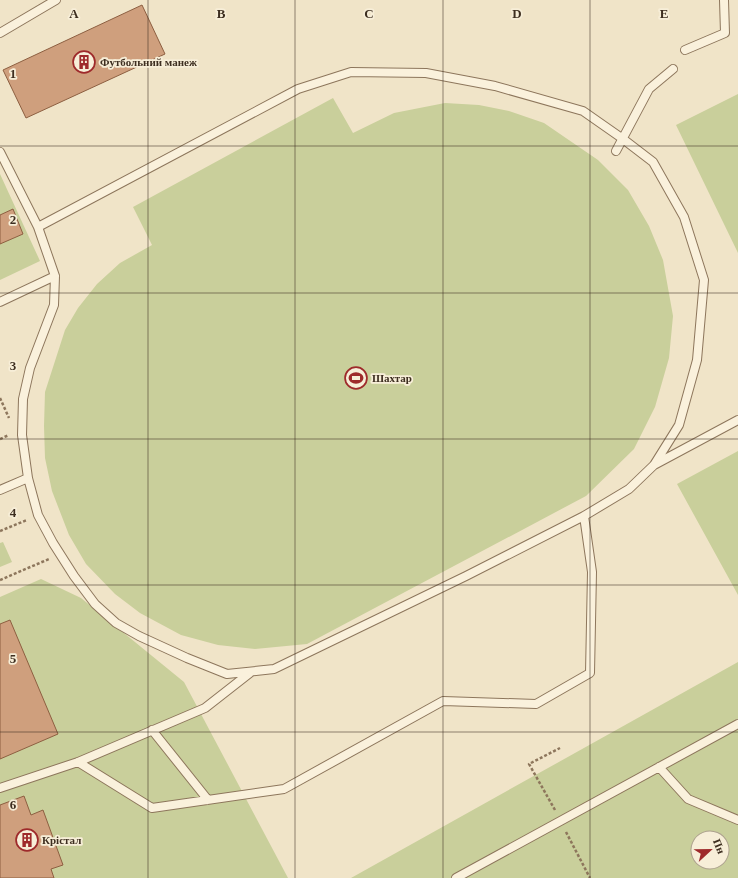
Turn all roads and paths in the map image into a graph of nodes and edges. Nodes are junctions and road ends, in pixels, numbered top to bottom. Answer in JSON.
{"nodes":[{"id":1,"x":56,"y":0,"type":"edge"},
{"id":2,"x":724,"y":0,"type":"edge"},
{"id":3,"x":0,"y":33,"type":"edge"},
{"id":4,"x":685,"y":50,"type":"dead end"},
{"id":5,"x":673,"y":69,"type":"dead end"},
{"id":6,"x":623,"y":139,"type":"junction"},
{"id":7,"x":616,"y":151,"type":"dead end"},
{"id":8,"x":0,"y":152,"type":"edge"},
{"id":9,"x":38,"y":227,"type":"junction"},
{"id":10,"x":55,"y":276,"type":"junction"},
{"id":11,"x":0,"y":302,"type":"edge"},
{"id":12,"x":738,"y":420,"type":"edge"},
{"id":13,"x":654,"y":465,"type":"junction"},
{"id":14,"x":28,"y":478,"type":"junction"},
{"id":15,"x":0,"y":490,"type":"edge"},
{"id":16,"x":38,"y":515,"type":"junction"},
{"id":17,"x":584,"y":516,"type":"junction"},
{"id":18,"x":0,"y":531,"type":"edge"},
{"id":19,"x":60,"y":554,"type":"junction"},
{"id":20,"x":0,"y":580,"type":"edge"},
{"id":21,"x":252,"y":671,"type":"junction"},
{"id":22,"x":738,"y":724,"type":"edge"},
{"id":23,"x":152,"y":730,"type":"junction"},
{"id":24,"x":78,"y":762,"type":"junction"},
{"id":25,"x":659,"y":767,"type":"junction"},
{"id":26,"x":0,"y":788,"type":"edge"},
{"id":27,"x":208,"y":800,"type":"junction"},
{"id":28,"x":738,"y":820,"type":"edge"},
{"id":29,"x":456,"y":878,"type":"edge"}],
"edges":[{"from":1,"to":3,"type":"lane"},
{"from":2,"to":4,"type":"lane"},
{"from":5,"to":6,"type":"lane"},
{"from":6,"to":7,"type":"lane"},
{"from":6,"to":9,"type":"lane"},
{"from":6,"to":13,"type":"lane"},
{"from":8,"to":9,"type":"lane"},
{"from":9,"to":10,"type":"lane"},
{"from":10,"to":11,"type":"lane"},
{"from":10,"to":14,"type":"lane"},
{"from":12,"to":13,"type":"lane"},
{"from":13,"to":17,"type":"lane"},
{"from":14,"to":15,"type":"lane"},
{"from":14,"to":16,"type":"lane"},
{"from":16,"to":18,"type":"path"},
{"from":16,"to":19,"type":"lane"},
{"from":17,"to":21,"type":"lane"},
{"from":17,"to":27,"type":"lane"},
{"from":19,"to":20,"type":"path"},
{"from":19,"to":21,"type":"lane"},
{"from":21,"to":23,"type":"lane"},
{"from":22,"to":25,"type":"lane"},
{"from":23,"to":24,"type":"lane"},
{"from":23,"to":27,"type":"lane"},
{"from":24,"to":26,"type":"lane"},
{"from":24,"to":27,"type":"lane"},
{"from":25,"to":28,"type":"lane"},
{"from":25,"to":29,"type":"lane"}]}
